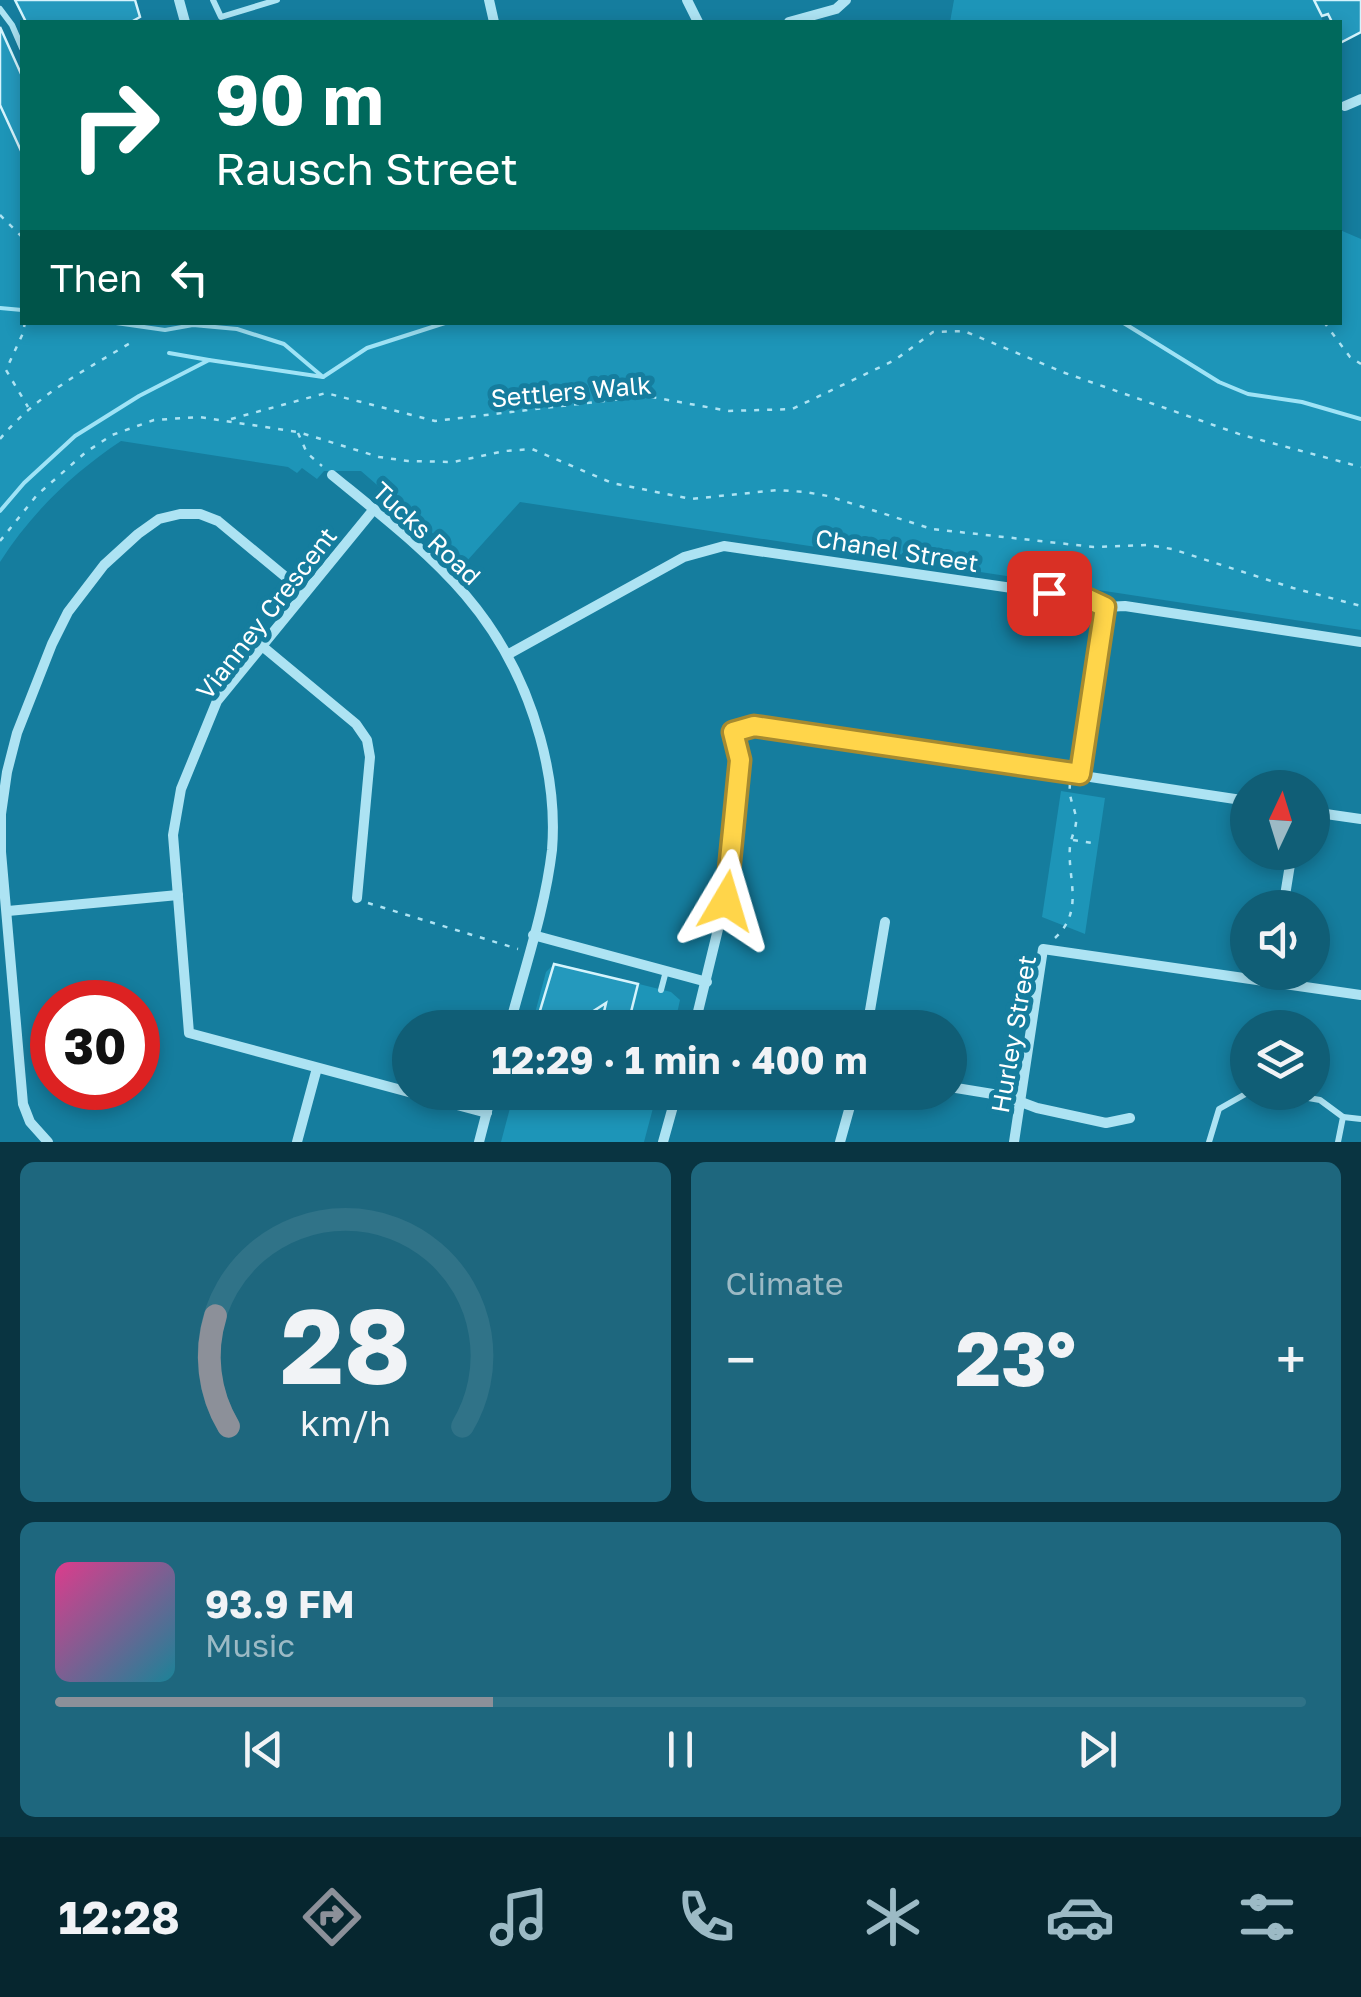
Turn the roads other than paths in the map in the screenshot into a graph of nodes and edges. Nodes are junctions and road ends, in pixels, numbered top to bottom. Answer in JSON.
{"nodes":[{"id":1,"x":213,"y":0,"type":"edge"},
{"id":2,"x":277,"y":0,"type":"edge"},
{"id":3,"x":846,"y":0,"type":"edge"},
{"id":4,"x":0,"y":9,"type":"edge"},
{"id":5,"x":222,"y":20,"type":"edge"},
{"id":6,"x":797,"y":20,"type":"edge"},
{"id":7,"x":20,"y":43,"type":"edge"},
{"id":8,"x":1361,"y":100,"type":"edge"},
{"id":9,"x":1344,"y":106,"type":"dead end"},
{"id":10,"x":332,"y":475,"type":"road end"},
{"id":11,"x":374,"y":509,"type":"junction"},
{"id":12,"x":306,"y":593,"type":"junction"},
{"id":13,"x":1105,"y":607,"type":"junction"},
{"id":14,"x":1361,"y":642,"type":"edge"},
{"id":15,"x":262,"y":646,"type":"junction"},
{"id":16,"x":509,"y":654,"type":"junction"},
{"id":17,"x":1076,"y":773,"type":"junction"},
{"id":18,"x":1230,"y":798,"type":"edge"},
{"id":19,"x":1330,"y":815,"type":"edge"},
{"id":20,"x":1361,"y":819,"type":"edge"},
{"id":21,"x":178,"y":894,"type":"junction"},
{"id":22,"x":357,"y":898,"type":"road end"},
{"id":23,"x":8,"y":910,"type":"junction"},
{"id":24,"x":885,"y":922,"type":"dead end"},
{"id":25,"x":534,"y":935,"type":"junction"},
{"id":26,"x":666,"y":971,"type":"junction"},
{"id":27,"x":1230,"y":972,"type":"edge"},
{"id":28,"x":707,"y":982,"type":"junction"},
{"id":29,"x":1330,"y":989,"type":"edge"},
{"id":30,"x":660,"y":990,"type":"dead end"},
{"id":31,"x":1361,"y":995,"type":"edge"},
{"id":32,"x":514,"y":1010,"type":"edge"},
{"id":33,"x":699,"y":1010,"type":"edge"},
{"id":34,"x":870,"y":1010,"type":"edge"},
{"id":35,"x":318,"y":1068,"type":"junction"},
{"id":36,"x":967,"y":1090,"type":"edge"},
{"id":37,"x":1022,"y":1101,"type":"junction"},
{"id":38,"x":1230,"y":1103,"type":"edge"},
{"id":39,"x":1330,"y":1107,"type":"edge"},
{"id":40,"x":487,"y":1110,"type":"edge"},
{"id":41,"x":672,"y":1110,"type":"edge"},
{"id":42,"x":849,"y":1110,"type":"edge"},
{"id":43,"x":486,"y":1113,"type":"junction"},
{"id":44,"x":1343,"y":1116,"type":"junction"},
{"id":45,"x":1130,"y":1118,"type":"dead end"},
{"id":46,"x":1361,"y":1119,"type":"edge"},
{"id":47,"x":48,"y":1142,"type":"edge"},
{"id":48,"x":296,"y":1142,"type":"edge"},
{"id":49,"x":479,"y":1142,"type":"edge"},
{"id":50,"x":664,"y":1142,"type":"edge"},
{"id":51,"x":840,"y":1142,"type":"edge"},
{"id":52,"x":1014,"y":1142,"type":"edge"},
{"id":53,"x":1210,"y":1142,"type":"edge"},
{"id":54,"x":1338,"y":1142,"type":"edge"}],
"edges":[{"from":1,"to":5,"type":"lane"},
{"from":2,"to":5,"type":"lane"},
{"from":3,"to":6,"type":"street"},
{"from":4,"to":7,"type":"lane"},
{"from":8,"to":9,"type":"street"},
{"from":10,"to":11,"type":"street","name":"Tucks Road"},
{"from":11,"to":12,"type":"street","name":"Vianney Crescent"},
{"from":11,"to":16,"type":"street","name":"Tucks Road"},
{"from":12,"to":15,"type":"street","name":"Vianney Crescent"},
{"from":12,"to":23,"type":"street"},
{"from":13,"to":14,"type":"street","name":"Chanel Street"},
{"from":13,"to":16,"type":"street","name":"Chanel Street"},
{"from":13,"to":17,"type":"street"},
{"from":15,"to":21,"type":"street","name":"Vianney Crescent"},
{"from":15,"to":22,"type":"street"},
{"from":16,"to":25,"type":"street","name":"Tucks Road"},
{"from":17,"to":18,"type":"street"},
{"from":17,"to":28,"type":"street"},
{"from":19,"to":20,"type":"street"},
{"from":21,"to":23,"type":"street"},
{"from":21,"to":35,"type":"street","name":"Vianney Crescent"},
{"from":23,"to":47,"type":"street"},
{"from":24,"to":34,"type":"street"},
{"from":25,"to":26,"type":"street"},
{"from":25,"to":32,"type":"street","name":"Tucks Road"},
{"from":26,"to":28,"type":"street"},
{"from":26,"to":30,"type":"lane"},
{"from":27,"to":37,"type":"street","name":"Hurley Street"},
{"from":28,"to":33,"type":"street"},
{"from":29,"to":31,"type":"street","name":"Hurley Street"},
{"from":35,"to":43,"type":"street","name":"Vianney Crescent"},
{"from":35,"to":48,"type":"street"},
{"from":36,"to":37,"type":"street"},
{"from":37,"to":45,"type":"street"},
{"from":37,"to":52,"type":"street","name":"Hurley Street"},
{"from":38,"to":53,"type":"lane"},
{"from":39,"to":44,"type":"lane"},
{"from":40,"to":43,"type":"street"},
{"from":41,"to":50,"type":"street"},
{"from":42,"to":51,"type":"street"},
{"from":43,"to":49,"type":"street"},
{"from":44,"to":46,"type":"lane"},
{"from":44,"to":54,"type":"lane"}]}
